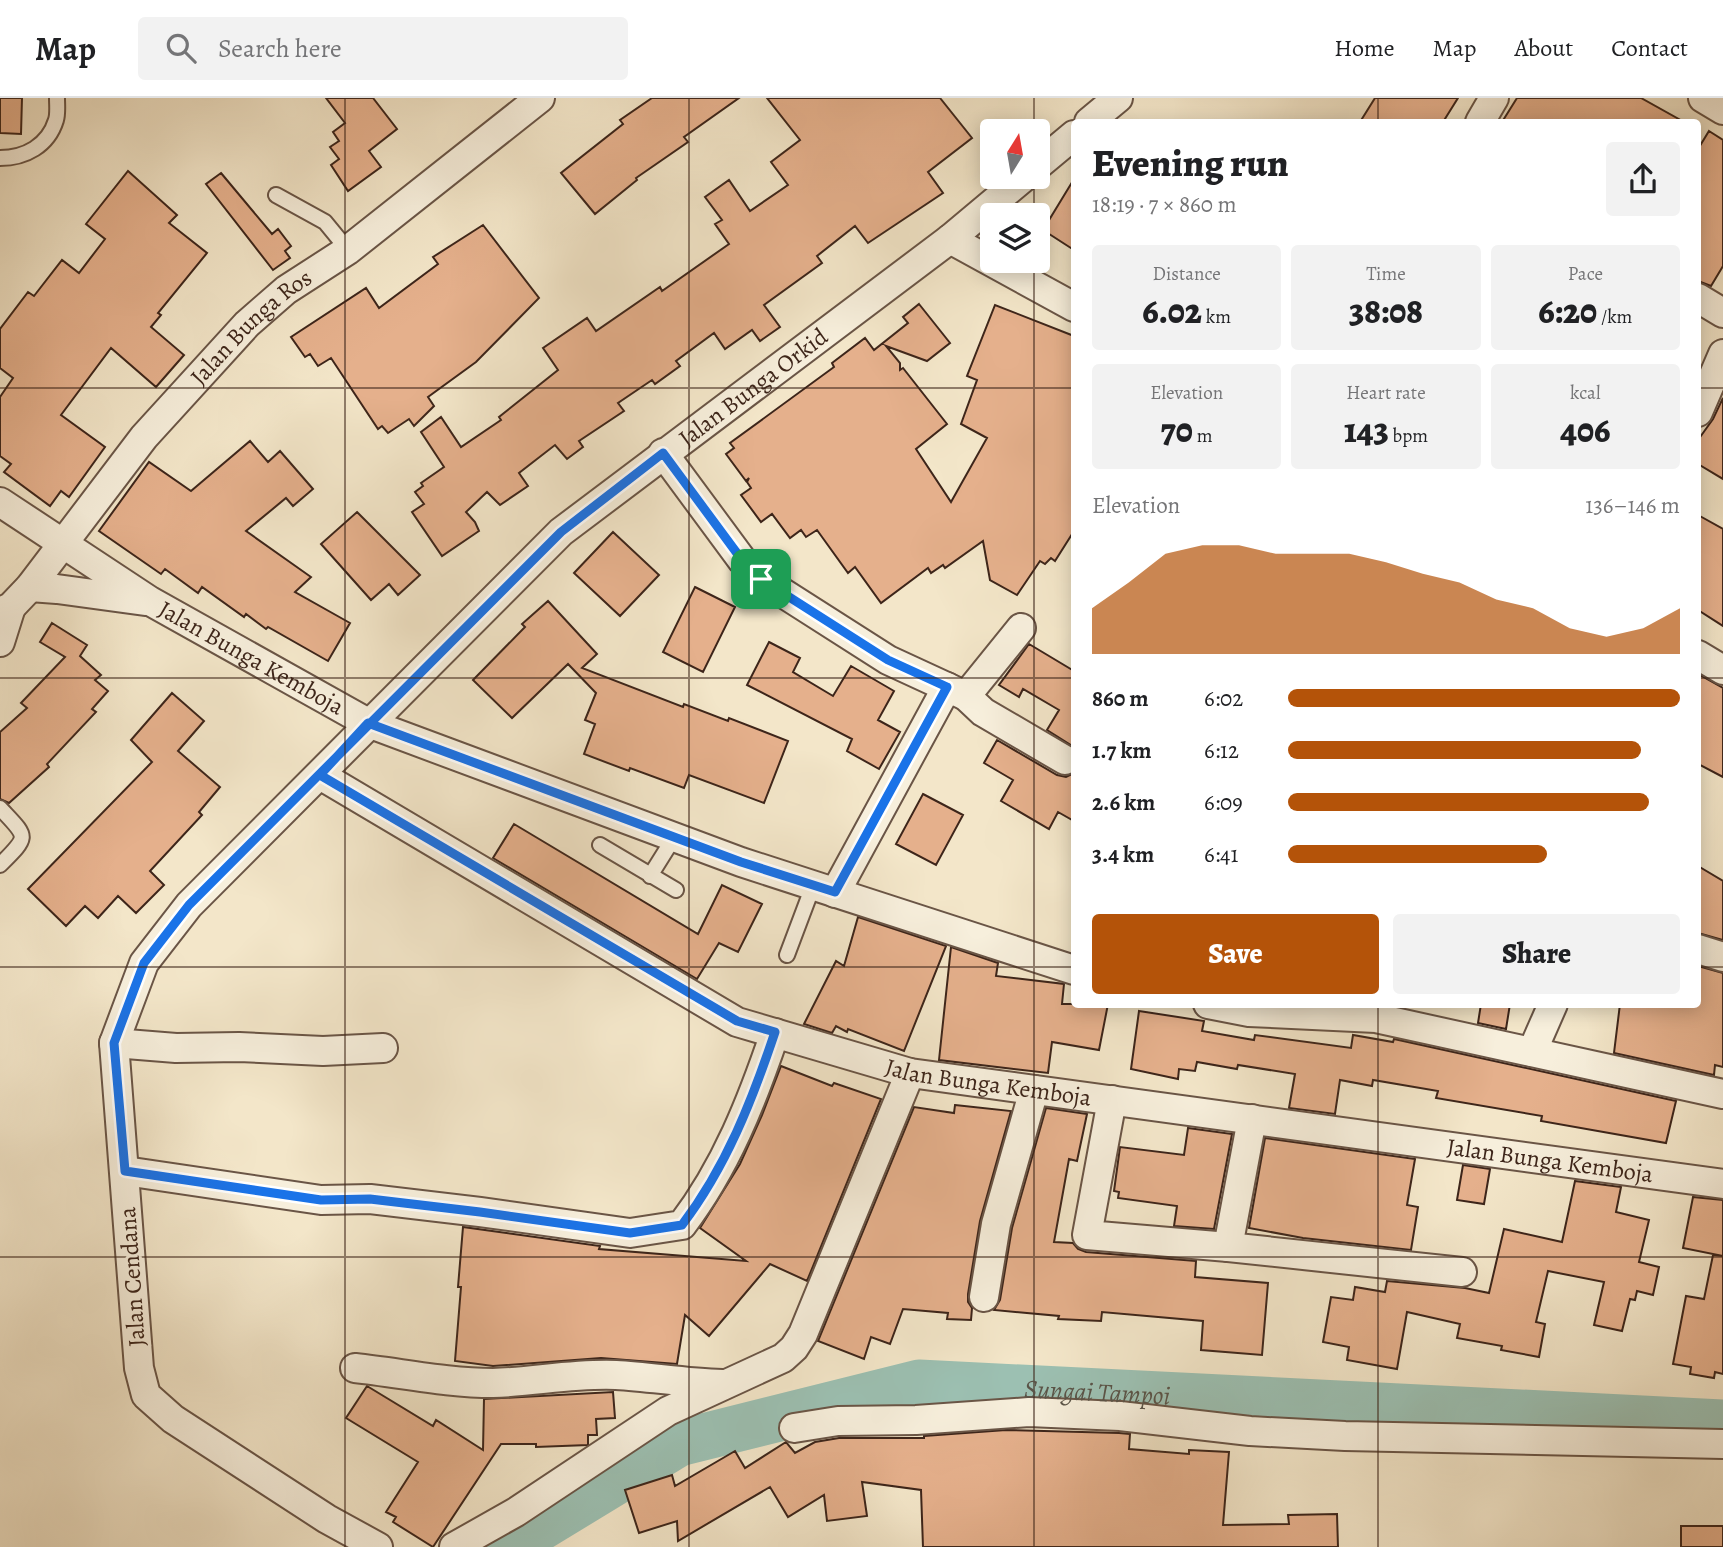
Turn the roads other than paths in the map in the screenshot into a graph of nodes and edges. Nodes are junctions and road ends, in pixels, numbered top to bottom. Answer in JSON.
{"nodes":[{"id":1,"x":57,"y":98,"type":"edge"},
{"id":2,"x":540,"y":98,"type":"edge"},
{"id":3,"x":1118,"y":98,"type":"edge"},
{"id":4,"x":1493,"y":98,"type":"edge"},
{"id":5,"x":1703,"y":98,"type":"edge"},
{"id":6,"x":1723,"y":110,"type":"edge"},
{"id":7,"x":1093,"y":119,"type":"edge"},
{"id":8,"x":1482,"y":119,"type":"edge"},
{"id":9,"x":1071,"y":138,"type":"edge"},
{"id":10,"x":1050,"y":155,"type":"edge"},
{"id":11,"x":0,"y":158,"type":"edge"},
{"id":12,"x":1010,"y":189,"type":"edge"},
{"id":13,"x":276,"y":195,"type":"dead end"},
{"id":14,"x":950,"y":239,"type":"junction"},
{"id":15,"x":348,"y":250,"type":"junction"},
{"id":16,"x":1701,"y":300,"type":"edge"},
{"id":17,"x":1071,"y":305,"type":"edge"},
{"id":18,"x":1723,"y":313,"type":"edge"},
{"id":19,"x":1723,"y":354,"type":"edge"},
{"id":20,"x":1701,"y":405,"type":"edge"},
{"id":21,"x":663,"y":453,"type":"junction"},
{"id":22,"x":0,"y":502,"type":"edge"},
{"id":23,"x":65,"y":543,"type":"junction"},
{"id":24,"x":150,"y":601,"type":"junction"},
{"id":25,"x":14,"y":602,"type":"edge"},
{"id":26,"x":1021,"y":628,"type":"dead end"},
{"id":27,"x":0,"y":642,"type":"edge"},
{"id":28,"x":1701,"y":657,"type":"edge"},
{"id":29,"x":1723,"y":670,"type":"edge"},
{"id":30,"x":957,"y":692,"type":"junction"},
{"id":31,"x":368,"y":723,"type":"junction"},
{"id":32,"x":1065,"y":761,"type":"dead end"},
{"id":33,"x":320,"y":775,"type":"junction"},
{"id":34,"x":0,"y":808,"type":"edge"},
{"id":35,"x":675,"y":836,"type":"junction"},
{"id":36,"x":600,"y":845,"type":"dead end"},
{"id":37,"x":0,"y":864,"type":"edge"},
{"id":38,"x":650,"y":876,"type":"junction"},
{"id":39,"x":824,"y":889,"type":"junction"},
{"id":40,"x":676,"y":890,"type":"dead end"},
{"id":41,"x":1701,"y":950,"type":"edge"},
{"id":42,"x":787,"y":955,"type":"dead end"},
{"id":43,"x":1723,"y":957,"type":"edge"},
{"id":44,"x":1071,"y":962,"type":"edge"},
{"id":45,"x":1228,"y":1008,"type":"edge"},
{"id":46,"x":1551,"y":1008,"type":"edge"},
{"id":47,"x":1380,"y":1011,"type":"edge"},
{"id":48,"x":775,"y":1032,"type":"junction"},
{"id":49,"x":114,"y":1043,"type":"junction"},
{"id":50,"x":383,"y":1048,"type":"dead end"},
{"id":51,"x":1532,"y":1052,"type":"junction"},
{"id":52,"x":910,"y":1073,"type":"junction"},
{"id":53,"x":1034,"y":1090,"type":"junction"},
{"id":54,"x":1723,"y":1094,"type":"edge"},
{"id":55,"x":1112,"y":1100,"type":"junction"},
{"id":56,"x":1252,"y":1119,"type":"junction"},
{"id":57,"x":125,"y":1171,"type":"junction"},
{"id":58,"x":1723,"y":1184,"type":"edge"},
{"id":59,"x":1228,"y":1247,"type":"junction"},
{"id":60,"x":1462,"y":1272,"type":"dead end"},
{"id":61,"x":984,"y":1297,"type":"dead end"},
{"id":62,"x":355,"y":1368,"type":"dead end"},
{"id":63,"x":724,"y":1384,"type":"junction"},
{"id":64,"x":794,"y":1428,"type":"dead end"},
{"id":65,"x":1723,"y":1444,"type":"edge"},
{"id":66,"x":378,"y":1547,"type":"edge"},
{"id":67,"x":454,"y":1547,"type":"edge"}],
"edges":[{"from":1,"to":11,"type":"lane"},
{"from":2,"to":15,"type":"street","name":"Jalan Bunga Ros"},
{"from":3,"to":7,"type":"street"},
{"from":4,"to":8,"type":"street"},
{"from":5,"to":6,"type":"street"},
{"from":9,"to":10,"type":"street"},
{"from":12,"to":14,"type":"street","name":"Jalan Bunga Orkid"},
{"from":13,"to":15,"type":"lane"},
{"from":14,"to":17,"type":"street"},
{"from":14,"to":21,"type":"street","name":"Jalan Bunga Orkid"},
{"from":15,"to":23,"type":"street","name":"Jalan Bunga Ros"},
{"from":16,"to":18,"type":"street"},
{"from":19,"to":20,"type":"street"},
{"from":21,"to":30,"type":"street"},
{"from":21,"to":31,"type":"street","name":"Jalan Bunga Orkid"},
{"from":22,"to":23,"type":"street","name":"Jalan Bunga Kemboja"},
{"from":23,"to":24,"type":"street","name":"Jalan Bunga Kemboja"},
{"from":23,"to":25,"type":"street","name":"Jalan Bunga Ros"},
{"from":24,"to":25,"type":"street"},
{"from":24,"to":31,"type":"street","name":"Jalan Bunga Kemboja"},
{"from":25,"to":27,"type":"street","name":"Jalan Bunga Ros"},
{"from":26,"to":30,"type":"street"},
{"from":28,"to":29,"type":"street"},
{"from":30,"to":32,"type":"street"},
{"from":30,"to":39,"type":"street"},
{"from":31,"to":33,"type":"street","name":"Jalan Cendana"},
{"from":31,"to":35,"type":"street","name":"Jalan Bunga Kemboja"},
{"from":33,"to":48,"type":"street","name":"Jalan Bunga Kemboja"},
{"from":33,"to":49,"type":"street","name":"Jalan Cendana"},
{"from":34,"to":37,"type":"lane"},
{"from":35,"to":38,"type":"lane"},
{"from":35,"to":39,"type":"street","name":"Jalan Bunga Kemboja"},
{"from":36,"to":38,"type":"lane"},
{"from":38,"to":40,"type":"lane"},
{"from":39,"to":42,"type":"lane"},
{"from":39,"to":44,"type":"street","name":"Jalan Bunga Kemboja"},
{"from":41,"to":43,"type":"street"},
{"from":45,"to":47,"type":"street"},
{"from":46,"to":51,"type":"street"},
{"from":47,"to":51,"type":"street"},
{"from":48,"to":52,"type":"street","name":"Jalan Bunga Kemboja"},
{"from":48,"to":57,"type":"street"},
{"from":49,"to":50,"type":"street"},
{"from":49,"to":57,"type":"street","name":"Jalan Cendana"},
{"from":51,"to":54,"type":"street"},
{"from":52,"to":53,"type":"street","name":"Jalan Bunga Kemboja"},
{"from":52,"to":63,"type":"street"},
{"from":53,"to":55,"type":"street","name":"Jalan Bunga Kemboja"},
{"from":53,"to":61,"type":"street"},
{"from":55,"to":56,"type":"street","name":"Jalan Bunga Kemboja"},
{"from":55,"to":59,"type":"street"},
{"from":56,"to":58,"type":"street","name":"Jalan Bunga Kemboja"},
{"from":56,"to":59,"type":"street"},
{"from":57,"to":66,"type":"street","name":"Jalan Cendana"},
{"from":59,"to":60,"type":"street"},
{"from":62,"to":63,"type":"street"},
{"from":63,"to":67,"type":"street"},
{"from":64,"to":65,"type":"street"}]}
